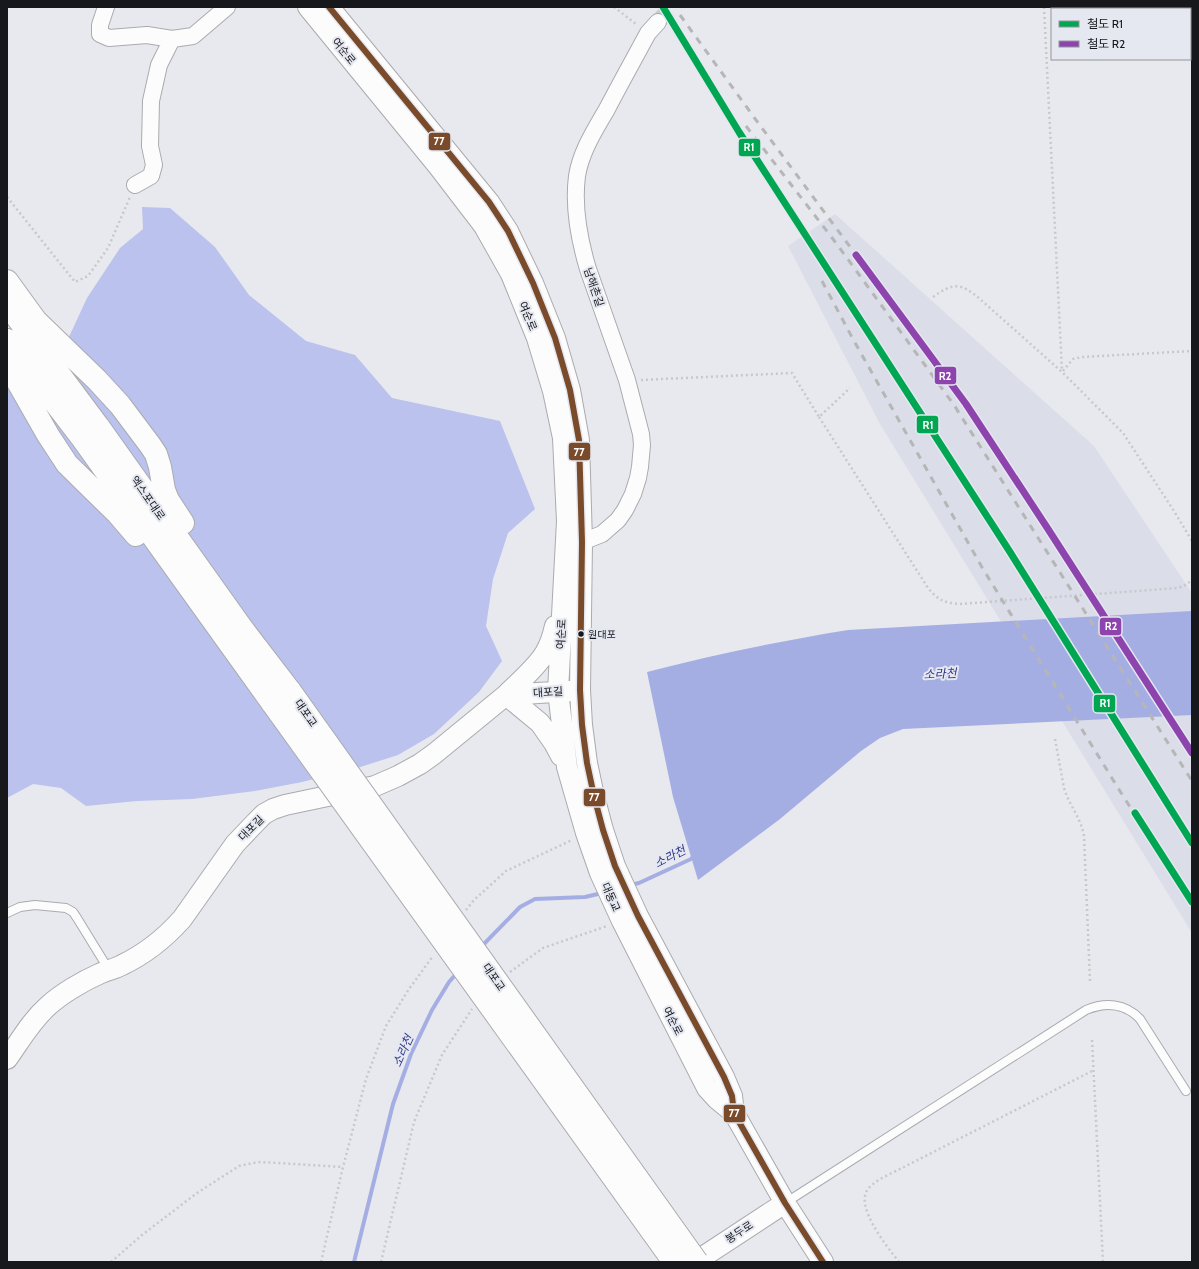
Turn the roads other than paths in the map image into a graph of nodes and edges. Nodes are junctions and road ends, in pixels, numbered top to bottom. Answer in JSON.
{"nodes":[{"id":1,"x":106,"y":7,"type":"edge"},
{"id":2,"x":227,"y":7,"type":"edge"},
{"id":3,"x":308,"y":7,"type":"edge"},
{"id":4,"x":329,"y":7,"type":"edge"},
{"id":5,"x":653,"y":28,"type":"tunnel mouth"},
{"id":6,"x":172,"y":39,"type":"junction"},
{"id":7,"x":135,"y":185,"type":"road end"},
{"id":8,"x":7,"y":280,"type":"edge"},
{"id":9,"x":7,"y":304,"type":"edge"},
{"id":10,"x":7,"y":340,"type":"edge"},
{"id":11,"x":7,"y":363,"type":"edge"},
{"id":12,"x":582,"y":542,"type":"junction"},
{"id":13,"x":563,"y":599,"type":"junction"},
{"id":14,"x":233,"y":632,"type":"junction"},
{"id":15,"x":580,"y":690,"type":"junction"},
{"id":16,"x":290,"y":691,"type":"joint"},
{"id":17,"x":558,"y":692,"type":"junction"},
{"id":18,"x":506,"y":695,"type":"junction"},
{"id":19,"x":273,"y":704,"type":"joint"},
{"id":20,"x":567,"y":767,"type":"junction"},
{"id":21,"x":608,"y":870,"type":"junction"},
{"id":22,"x":7,"y":913,"type":"edge"},
{"id":23,"x":630,"y":918,"type":"joint"},
{"id":24,"x":109,"y":970,"type":"junction"},
{"id":25,"x":7,"y":1059,"type":"edge"},
{"id":26,"x":1186,"y":1091,"type":"dead end"},
{"id":27,"x":785,"y":1203,"type":"junction"},
{"id":28,"x":674,"y":1262,"type":"edge"},
{"id":29,"x":696,"y":1262,"type":"edge"},
{"id":30,"x":823,"y":1262,"type":"edge"}],
"edges":[{"from":1,"to":6,"type":"street"},
{"from":2,"to":6,"type":"street"},
{"from":3,"to":13,"type":"street","name":"여순로"},
{"from":4,"to":12,"type":"street","name":"여순로"},
{"from":5,"to":12,"type":"street","name":"남해촌길"},
{"from":6,"to":7,"type":"street"},
{"from":8,"to":14,"type":"highway"},
{"from":9,"to":14,"type":"highway","name":"엑스포대로"},
{"from":10,"to":14,"type":"highway","name":"엑스포대로"},
{"from":11,"to":14,"type":"highway"},
{"from":12,"to":15,"type":"street","name":"여순로"},
{"from":13,"to":17,"type":"street","name":"여순로"},
{"from":13,"to":18,"type":"street"},
{"from":14,"to":16,"type":"highway","name":"엑스포대로"},
{"from":14,"to":19,"type":"highway","name":"엑스포대로"},
{"from":15,"to":17,"type":"street","name":"대포길"},
{"from":15,"to":21,"type":"street","name":"여순로"},
{"from":16,"to":29,"type":"highway","name":"대포교","bridge":true},
{"from":17,"to":18,"type":"street","name":"대포길"},
{"from":17,"to":20,"type":"street","name":"여순로"},
{"from":18,"to":20,"type":"street"},
{"from":18,"to":24,"type":"street","name":"대포길"},
{"from":19,"to":28,"type":"highway","name":"대포교","bridge":true},
{"from":20,"to":21,"type":"street"},
{"from":21,"to":23,"type":"street","name":"대동교"},
{"from":22,"to":24,"type":"lane"},
{"from":23,"to":27,"type":"street","name":"여순로"},
{"from":24,"to":25,"type":"street","name":"대포길"},
{"from":26,"to":27,"type":"lane"},
{"from":27,"to":29,"type":"street","name":"봉두로"},
{"from":27,"to":30,"type":"street","name":"여순로"}]}
